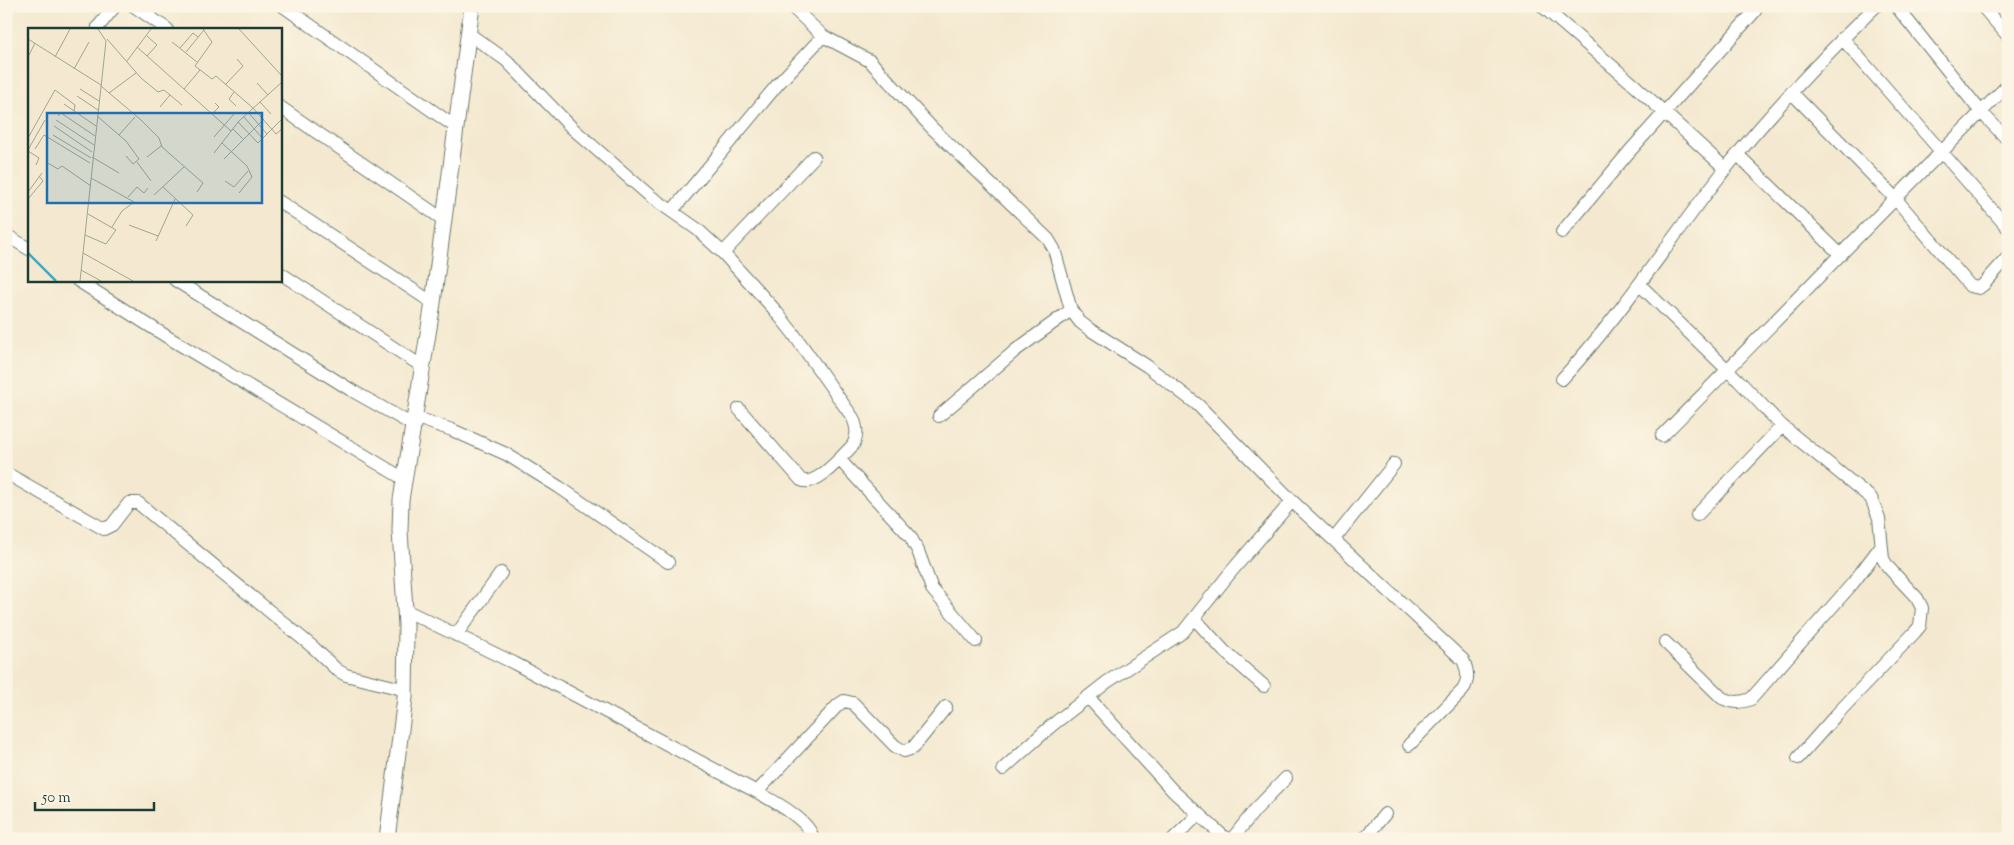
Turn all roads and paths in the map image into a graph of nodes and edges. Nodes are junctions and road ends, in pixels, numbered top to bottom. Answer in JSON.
{"nodes":[{"id":1,"x":115,"y":6,"type":"edge"},
{"id":2,"x":134,"y":6,"type":"edge"},
{"id":3,"x":283,"y":6,"type":"edge"},
{"id":4,"x":472,"y":6,"type":"edge"},
{"id":5,"x":791,"y":6,"type":"edge"},
{"id":6,"x":1876,"y":6,"type":"edge"},
{"id":7,"x":1896,"y":6,"type":"edge"},
{"id":8,"x":1982,"y":6,"type":"edge"},
{"id":9,"x":1549,"y":8,"type":"edge"},
{"id":10,"x":1755,"y":11,"type":"dead end"},
{"id":11,"x":98,"y":27,"type":"dead end"},
{"id":12,"x":166,"y":28,"type":"edge"},
{"id":13,"x":469,"y":34,"type":"junction"},
{"id":14,"x":823,"y":36,"type":"junction"},
{"id":15,"x":2008,"y":36,"type":"edge"},
{"id":16,"x":1842,"y":38,"type":"junction"},
{"id":17,"x":2008,"y":85,"type":"edge"},
{"id":18,"x":1791,"y":92,"type":"junction"},
{"id":19,"x":281,"y":108,"type":"edge"},
{"id":20,"x":1664,"y":112,"type":"junction"},
{"id":21,"x":1981,"y":112,"type":"junction"},
{"id":22,"x":457,"y":128,"type":"junction"},
{"id":23,"x":2008,"y":140,"type":"edge"},
{"id":24,"x":1941,"y":151,"type":"junction"},
{"id":25,"x":1738,"y":154,"type":"junction"},
{"id":26,"x":814,"y":157,"type":"dead end"},
{"id":27,"x":1726,"y":168,"type":"junction"},
{"id":28,"x":1895,"y":198,"type":"junction"},
{"id":29,"x":281,"y":203,"type":"edge"},
{"id":30,"x":672,"y":211,"type":"junction"},
{"id":31,"x":444,"y":220,"type":"junction"},
{"id":32,"x":2008,"y":228,"type":"edge"},
{"id":33,"x":1562,"y":232,"type":"dead end"},
{"id":34,"x":6,"y":235,"type":"edge"},
{"id":35,"x":28,"y":248,"type":"edge"},
{"id":36,"x":723,"y":253,"type":"junction"},
{"id":37,"x":1841,"y":255,"type":"junction"},
{"id":38,"x":2008,"y":258,"type":"edge"},
{"id":39,"x":281,"y":274,"type":"edge"},
{"id":40,"x":79,"y":281,"type":"edge"},
{"id":41,"x":177,"y":281,"type":"edge"},
{"id":42,"x":1640,"y":285,"type":"junction"},
{"id":43,"x":433,"y":303,"type":"junction"},
{"id":44,"x":1071,"y":310,"type":"junction"},
{"id":45,"x":422,"y":367,"type":"junction"},
{"id":46,"x":1727,"y":370,"type":"junction"},
{"id":47,"x":1562,"y":379,"type":"dead end"},
{"id":48,"x":740,"y":410,"type":"dead end"},
{"id":49,"x":939,"y":416,"type":"dead end"},
{"id":50,"x":414,"y":421,"type":"junction"},
{"id":51,"x":1782,"y":426,"type":"junction"},
{"id":52,"x":1662,"y":436,"type":"dead end"},
{"id":53,"x":838,"y":459,"type":"junction"},
{"id":54,"x":1394,"y":464,"type":"dead end"},
{"id":55,"x":6,"y":473,"type":"edge"},
{"id":56,"x":404,"y":479,"type":"junction"},
{"id":57,"x":1292,"y":501,"type":"junction"},
{"id":58,"x":1697,"y":515,"type":"dead end"},
{"id":59,"x":1334,"y":539,"type":"junction"},
{"id":60,"x":1881,"y":546,"type":"junction"},
{"id":61,"x":668,"y":562,"type":"dead end"},
{"id":62,"x":501,"y":573,"type":"dead end"},
{"id":63,"x":405,"y":610,"type":"junction"},
{"id":64,"x":1195,"y":619,"type":"junction"},
{"id":65,"x":456,"y":635,"type":"junction"},
{"id":66,"x":976,"y":641,"type":"dead end"},
{"id":67,"x":1665,"y":642,"type":"dead end"},
{"id":68,"x":1264,"y":686,"type":"dead end"},
{"id":69,"x":406,"y":690,"type":"junction"},
{"id":70,"x":1088,"y":697,"type":"junction"},
{"id":71,"x":946,"y":707,"type":"dead end"},
{"id":72,"x":1409,"y":745,"type":"dead end"},
{"id":73,"x":1798,"y":758,"type":"dead end"},
{"id":74,"x":1003,"y":770,"type":"dead end"},
{"id":75,"x":1286,"y":778,"type":"dead end"},
{"id":76,"x":757,"y":792,"type":"junction"},
{"id":77,"x":1384,"y":814,"type":"dead end"},
{"id":78,"x":1198,"y":815,"type":"junction"},
{"id":79,"x":387,"y":839,"type":"edge"},
{"id":80,"x":813,"y":839,"type":"edge"},
{"id":81,"x":1173,"y":839,"type":"edge"},
{"id":82,"x":1226,"y":839,"type":"edge"},
{"id":83,"x":1232,"y":839,"type":"edge"},
{"id":84,"x":1364,"y":839,"type":"edge"}],
"edges":[{"from":1,"to":11,"type":"street"},
{"from":2,"to":12,"type":"street"},
{"from":3,"to":22,"type":"street"},
{"from":4,"to":13,"type":"street"},
{"from":5,"to":14,"type":"street"},
{"from":6,"to":16,"type":"street"},
{"from":7,"to":21,"type":"street"},
{"from":8,"to":15,"type":"street"},
{"from":9,"to":20,"type":"street"},
{"from":10,"to":20,"type":"street"},
{"from":13,"to":22,"type":"street"},
{"from":13,"to":30,"type":"street"},
{"from":14,"to":30,"type":"street"},
{"from":14,"to":44,"type":"street"},
{"from":16,"to":18,"type":"street"},
{"from":16,"to":24,"type":"street"},
{"from":17,"to":21,"type":"street"},
{"from":18,"to":25,"type":"street"},
{"from":18,"to":28,"type":"street"},
{"from":19,"to":31,"type":"street"},
{"from":20,"to":27,"type":"street"},
{"from":20,"to":33,"type":"street"},
{"from":21,"to":23,"type":"street"},
{"from":21,"to":24,"type":"street"},
{"from":22,"to":31,"type":"street"},
{"from":24,"to":28,"type":"street"},
{"from":24,"to":32,"type":"street"},
{"from":25,"to":27,"type":"street"},
{"from":25,"to":37,"type":"street"},
{"from":26,"to":36,"type":"street"},
{"from":27,"to":42,"type":"street"},
{"from":28,"to":37,"type":"street"},
{"from":28,"to":38,"type":"street"},
{"from":29,"to":43,"type":"street"},
{"from":30,"to":36,"type":"street"},
{"from":31,"to":43,"type":"street"},
{"from":34,"to":35,"type":"street"},
{"from":36,"to":53,"type":"street"},
{"from":37,"to":46,"type":"street"},
{"from":39,"to":45,"type":"street"},
{"from":40,"to":56,"type":"street"},
{"from":41,"to":50,"type":"street"},
{"from":42,"to":46,"type":"street"},
{"from":42,"to":47,"type":"street"},
{"from":43,"to":45,"type":"street"},
{"from":44,"to":49,"type":"street"},
{"from":44,"to":57,"type":"street"},
{"from":45,"to":50,"type":"street"},
{"from":46,"to":51,"type":"street"},
{"from":46,"to":52,"type":"street"},
{"from":48,"to":53,"type":"street"},
{"from":50,"to":56,"type":"street"},
{"from":50,"to":61,"type":"street"},
{"from":51,"to":58,"type":"street"},
{"from":51,"to":60,"type":"street"},
{"from":53,"to":66,"type":"street"},
{"from":54,"to":59,"type":"street"},
{"from":55,"to":69,"type":"street"},
{"from":56,"to":63,"type":"street"},
{"from":57,"to":59,"type":"street"},
{"from":57,"to":64,"type":"street"},
{"from":59,"to":72,"type":"street"},
{"from":60,"to":67,"type":"street"},
{"from":60,"to":73,"type":"street"},
{"from":62,"to":65,"type":"street"},
{"from":63,"to":65,"type":"street"},
{"from":63,"to":69,"type":"street"},
{"from":64,"to":68,"type":"street"},
{"from":64,"to":70,"type":"street"},
{"from":65,"to":76,"type":"street"},
{"from":69,"to":79,"type":"street"},
{"from":70,"to":74,"type":"street"},
{"from":70,"to":78,"type":"street"},
{"from":71,"to":76,"type":"street"},
{"from":75,"to":83,"type":"street"},
{"from":76,"to":80,"type":"street"},
{"from":77,"to":84,"type":"street"},
{"from":78,"to":81,"type":"street"},
{"from":78,"to":82,"type":"street"}]}
